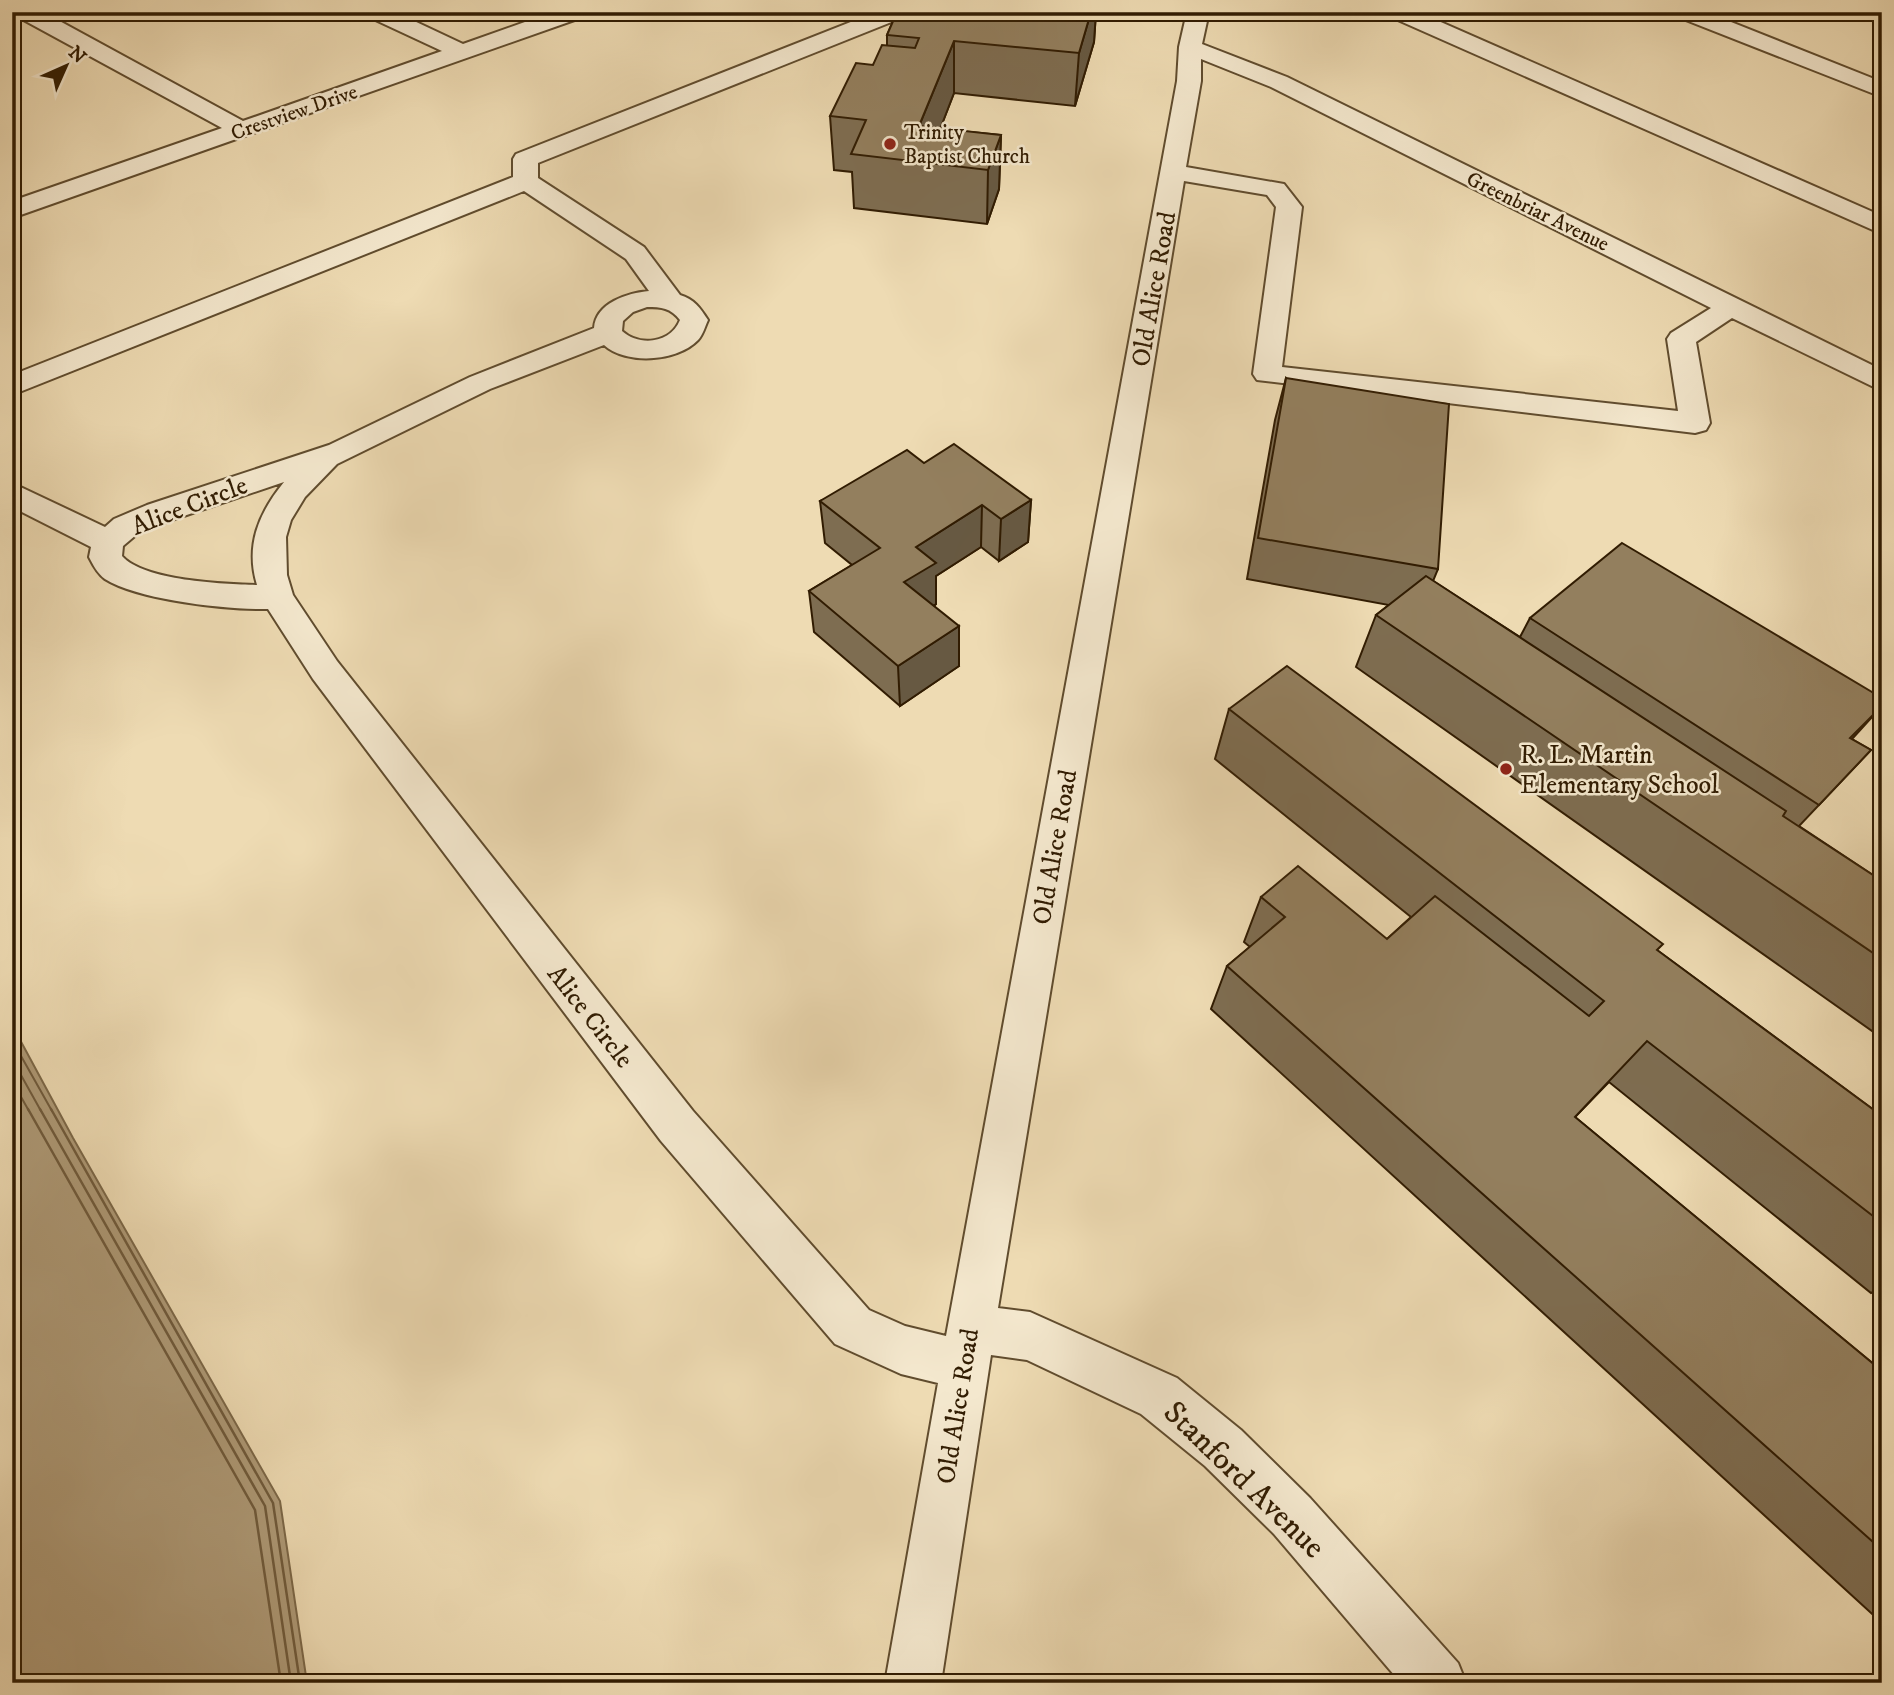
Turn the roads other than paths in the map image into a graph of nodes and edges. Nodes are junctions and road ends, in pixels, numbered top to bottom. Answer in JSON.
{"nodes":[{"id":1,"x":26,"y":12,"type":"edge"},
{"id":2,"x":377,"y":12,"type":"edge"},
{"id":3,"x":575,"y":12,"type":"edge"},
{"id":4,"x":897,"y":12,"type":"edge"},
{"id":5,"x":1399,"y":12,"type":"edge"},
{"id":6,"x":1686,"y":12,"type":"edge"},
{"id":7,"x":1194,"y":29,"type":"edge"},
{"id":8,"x":462,"y":52,"type":"junction"},
{"id":9,"x":1882,"y":90,"type":"edge"},
{"id":10,"x":243,"y":130,"type":"junction"},
{"id":11,"x":1173,"y":172,"type":"junction"},
{"id":12,"x":526,"y":181,"type":"junction"},
{"id":13,"x":12,"y":210,"type":"edge"},
{"id":14,"x":1882,"y":226,"type":"edge"},
{"id":15,"x":669,"y":299,"type":"junction"},
{"id":16,"x":1731,"y":307,"type":"junction"},
{"id":17,"x":608,"y":333,"type":"junction"},
{"id":18,"x":1882,"y":382,"type":"edge"},
{"id":19,"x":12,"y":386,"type":"edge"},
{"id":20,"x":340,"y":452,"type":"junction"},
{"id":21,"x":12,"y":494,"type":"edge"},
{"id":22,"x":108,"y":542,"type":"junction"},
{"id":23,"x":277,"y":597,"type":"junction"},
{"id":24,"x":967,"y":1346,"type":"junction"},
{"id":25,"x":913,"y":1683,"type":"edge"},
{"id":26,"x":1438,"y":1683,"type":"edge"}],
"edges":[{"from":1,"to":10,"type":"street"},
{"from":2,"to":8,"type":"street"},
{"from":3,"to":8,"type":"street","name":"Crestview Drive"},
{"from":4,"to":12,"type":"street"},
{"from":5,"to":14,"type":"street"},
{"from":6,"to":9,"type":"street"},
{"from":7,"to":11,"type":"street","name":"Old Alice Road"},
{"from":7,"to":16,"type":"street","name":"Greenbriar Avenue"},
{"from":8,"to":10,"type":"street","name":"Crestview Drive"},
{"from":10,"to":13,"type":"street","name":"Crestview Drive"},
{"from":11,"to":16,"type":"street"},
{"from":11,"to":24,"type":"street","name":"Old Alice Road"},
{"from":12,"to":15,"type":"street"},
{"from":12,"to":19,"type":"street"},
{"from":15,"to":17,"type":"street"},
{"from":15,"to":17,"type":"street"},
{"from":16,"to":18,"type":"street","name":"Greenbriar Avenue"},
{"from":17,"to":20,"type":"street","name":"Alice Circle"},
{"from":20,"to":22,"type":"street","name":"Alice Circle"},
{"from":20,"to":23,"type":"street","name":"Alice Circle"},
{"from":21,"to":22,"type":"street"},
{"from":22,"to":23,"type":"street","name":"Alice Circle"},
{"from":23,"to":24,"type":"street","name":"Alice Circle"},
{"from":24,"to":25,"type":"street","name":"Old Alice Road"},
{"from":24,"to":26,"type":"street","name":"Stanford Avenue"}]}
